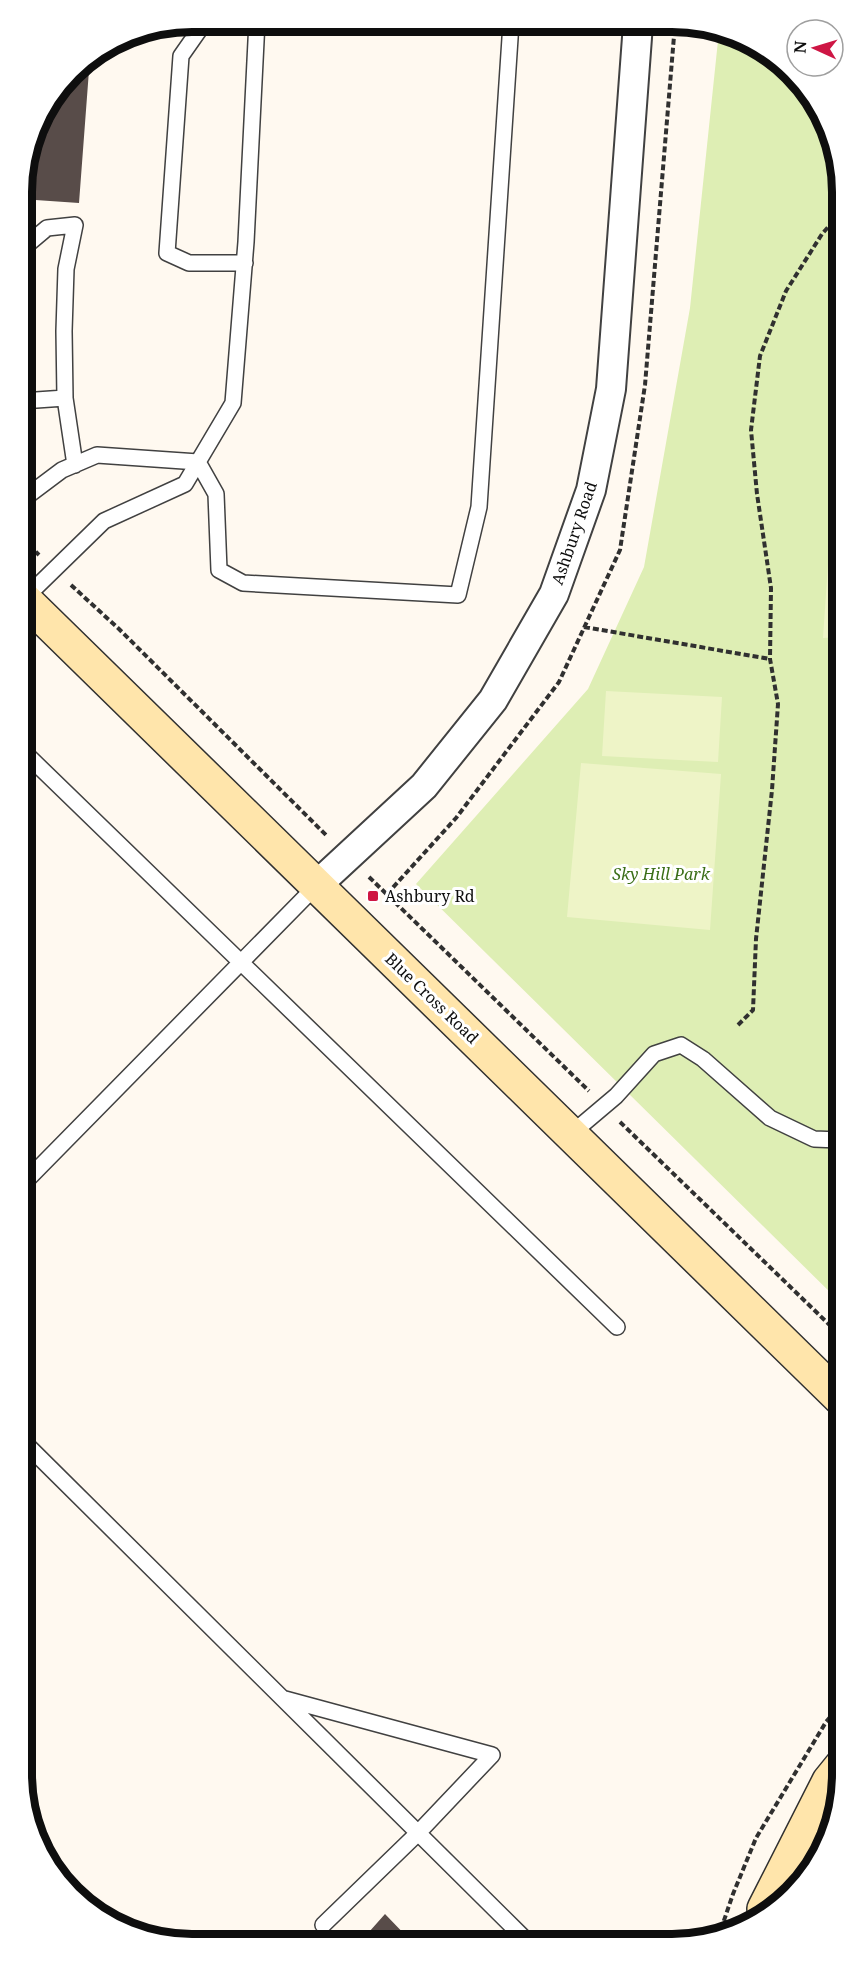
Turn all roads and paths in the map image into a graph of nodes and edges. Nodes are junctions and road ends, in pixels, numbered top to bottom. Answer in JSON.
{"nodes":[{"id":1,"x":198,"y":31,"type":"edge"},
{"id":2,"x":257,"y":31,"type":"edge"},
{"id":3,"x":510,"y":31,"type":"edge"},
{"id":4,"x":637,"y":31,"type":"edge"},
{"id":5,"x":832,"y":223,"type":"edge"},
{"id":6,"x":32,"y":241,"type":"edge"},
{"id":7,"x":245,"y":263,"type":"junction"},
{"id":8,"x":66,"y":398,"type":"junction"},
{"id":9,"x":32,"y":401,"type":"edge"},
{"id":10,"x":198,"y":462,"type":"junction"},
{"id":11,"x":75,"y":465,"type":"junction"},
{"id":12,"x":32,"y":492,"type":"edge"},
{"id":13,"x":32,"y":548,"type":"edge"},
{"id":14,"x":54,"y":570,"type":"junction"},
{"id":15,"x":32,"y":591,"type":"edge"},
{"id":16,"x":32,"y":608,"type":"edge"},
{"id":17,"x":584,"y":627,"type":"dead end"},
{"id":18,"x":770,"y":659,"type":"junction"},
{"id":19,"x":32,"y":761,"type":"edge"},
{"id":20,"x":348,"y":856,"type":"junction"},
{"id":21,"x":316,"y":885,"type":"junction"},
{"id":22,"x":241,"y":962,"type":"junction"},
{"id":23,"x":738,"y":1026,"type":"dead end"},
{"id":24,"x":604,"y":1106,"type":"junction"},
{"id":25,"x":571,"y":1134,"type":"junction"},
{"id":26,"x":831,"y":1139,"type":"edge"},
{"id":27,"x":32,"y":1175,"type":"edge"},
{"id":28,"x":616,"y":1327,"type":"dead end"},
{"id":29,"x":831,"y":1327,"type":"edge"},
{"id":30,"x":831,"y":1389,"type":"edge"},
{"id":31,"x":32,"y":1450,"type":"edge"},
{"id":32,"x":282,"y":1698,"type":"junction"},
{"id":33,"x":831,"y":1779,"type":"edge"},
{"id":34,"x":418,"y":1833,"type":"junction"},
{"id":35,"x":767,"y":1902,"type":"edge"},
{"id":36,"x":323,"y":1925,"type":"dead end"},
{"id":37,"x":520,"y":1934,"type":"edge"}],
"edges":[{"from":1,"to":7,"type":"lane"},
{"from":2,"to":7,"type":"lane"},
{"from":3,"to":10,"type":"lane"},
{"from":4,"to":20,"type":"street","name":"Ashbury Road"},
{"from":5,"to":18,"type":"path"},
{"from":6,"to":8,"type":"lane"},
{"from":7,"to":10,"type":"lane"},
{"from":8,"to":9,"type":"lane"},
{"from":8,"to":11,"type":"lane"},
{"from":10,"to":11,"type":"lane"},
{"from":10,"to":14,"type":"lane"},
{"from":11,"to":12,"type":"lane"},
{"from":13,"to":14,"type":"path"},
{"from":14,"to":15,"type":"lane"},
{"from":14,"to":20,"type":"path"},
{"from":16,"to":21,"type":"street","name":"Blue Cross Road"},
{"from":17,"to":18,"type":"path"},
{"from":18,"to":23,"type":"path"},
{"from":19,"to":22,"type":"lane"},
{"from":20,"to":21,"type":"street","name":"Ashbury Road"},
{"from":20,"to":24,"type":"path"},
{"from":21,"to":22,"type":"lane"},
{"from":21,"to":25,"type":"street","name":"Blue Cross Road"},
{"from":22,"to":27,"type":"lane"},
{"from":22,"to":28,"type":"lane"},
{"from":24,"to":25,"type":"lane"},
{"from":24,"to":26,"type":"lane"},
{"from":24,"to":29,"type":"path"},
{"from":25,"to":30,"type":"street","name":"Blue Cross Road"},
{"from":31,"to":32,"type":"lane"},
{"from":32,"to":34,"type":"lane"},
{"from":32,"to":34,"type":"lane"},
{"from":33,"to":35,"type":"street"},
{"from":34,"to":36,"type":"lane"},
{"from":34,"to":37,"type":"lane"}]}
